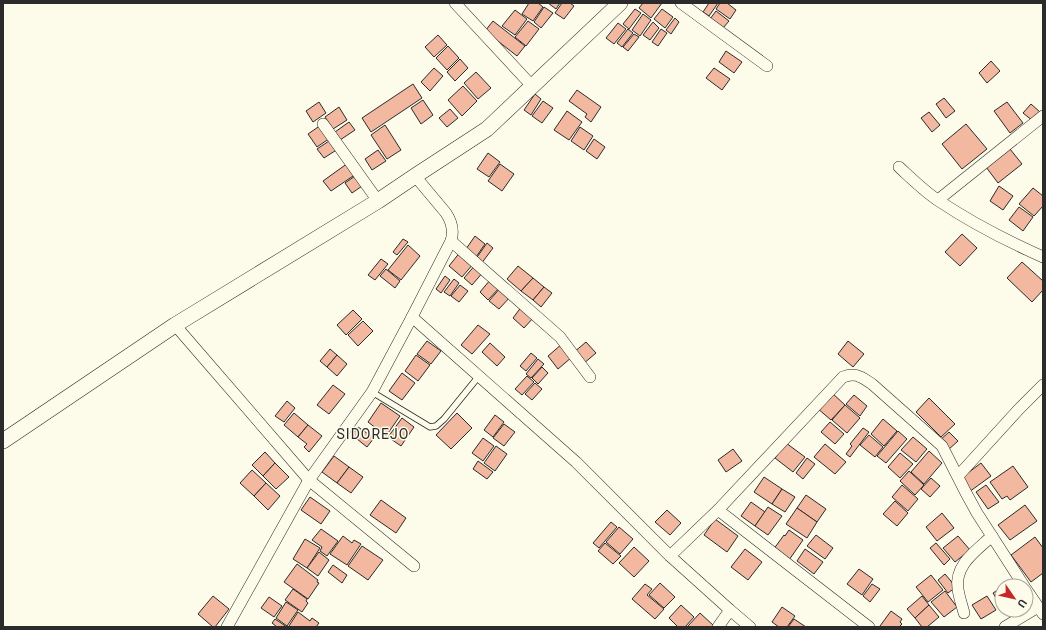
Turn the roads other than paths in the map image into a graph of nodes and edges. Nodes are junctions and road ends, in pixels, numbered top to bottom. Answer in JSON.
{"nodes":[{"id":1,"x":455,"y":3,"type":"edge"},
{"id":2,"x":620,"y":3,"type":"edge"},
{"id":3,"x":681,"y":3,"type":"edge"},
{"id":4,"x":767,"y":66,"type":"dead end"},
{"id":5,"x":532,"y":86,"type":"junction"},
{"id":6,"x":1043,"y":116,"type":"edge"},
{"id":7,"x":322,"y":124,"type":"dead end"},
{"id":8,"x":899,"y":167,"type":"dead end"},
{"id":9,"x":415,"y":176,"type":"junction"},
{"id":10,"x":938,"y":200,"type":"junction"},
{"id":11,"x":378,"y":201,"type":"junction"},
{"id":12,"x":451,"y":241,"type":"junction"},
{"id":13,"x":1043,"y":257,"type":"edge"},
{"id":14,"x":412,"y":317,"type":"junction"},
{"id":15,"x":174,"y":325,"type":"junction"},
{"id":16,"x":479,"y":376,"type":"junction"},
{"id":17,"x":590,"y":377,"type":"dead end"},
{"id":18,"x":1043,"y":385,"type":"edge"},
{"id":19,"x":372,"y":392,"type":"junction"},
{"id":20,"x":3,"y":442,"type":"edge"},
{"id":21,"x":958,"y":476,"type":"junction"},
{"id":22,"x":309,"y":480,"type":"junction"},
{"id":23,"x":718,"y":510,"type":"junction"},
{"id":24,"x":992,"y":536,"type":"junction"},
{"id":25,"x":670,"y":556,"type":"junction"},
{"id":26,"x":414,"y":566,"type":"dead end"},
{"id":27,"x":1019,"y":578,"type":"edge"},
{"id":28,"x":1034,"y":600,"type":"edge"},
{"id":29,"x":730,"y":610,"type":"junction"},
{"id":30,"x":1041,"y":610,"type":"edge"},
{"id":31,"x":964,"y":613,"type":"dead end"},
{"id":32,"x":227,"y":627,"type":"edge"},
{"id":33,"x":718,"y":627,"type":"edge"},
{"id":34,"x":750,"y":627,"type":"edge"},
{"id":35,"x":869,"y":627,"type":"edge"},
{"id":36,"x":1005,"y":627,"type":"edge"}],
"edges":[{"from":1,"to":5,"type":"street"},
{"from":2,"to":5,"type":"main road"},
{"from":3,"to":4,"type":"street"},
{"from":5,"to":9,"type":"main road"},
{"from":6,"to":10,"type":"street"},
{"from":7,"to":11,"type":"street"},
{"from":8,"to":10,"type":"street"},
{"from":9,"to":11,"type":"main road"},
{"from":9,"to":12,"type":"street"},
{"from":10,"to":13,"type":"street"},
{"from":11,"to":15,"type":"main road"},
{"from":12,"to":14,"type":"street"},
{"from":12,"to":17,"type":"street"},
{"from":14,"to":16,"type":"street"},
{"from":14,"to":19,"type":"street"},
{"from":15,"to":20,"type":"main road"},
{"from":15,"to":22,"type":"street"},
{"from":16,"to":19,"type":"lane"},
{"from":16,"to":25,"type":"street"},
{"from":18,"to":21,"type":"street"},
{"from":19,"to":22,"type":"street"},
{"from":21,"to":23,"type":"street"},
{"from":21,"to":24,"type":"street"},
{"from":22,"to":26,"type":"street"},
{"from":22,"to":32,"type":"street"},
{"from":23,"to":25,"type":"street"},
{"from":23,"to":35,"type":"street"},
{"from":24,"to":27,"type":"street"},
{"from":24,"to":31,"type":"street"},
{"from":25,"to":29,"type":"street"},
{"from":28,"to":30,"type":"street"},
{"from":29,"to":33,"type":"street"},
{"from":29,"to":34,"type":"street"},
{"from":30,"to":36,"type":"street"}]}
